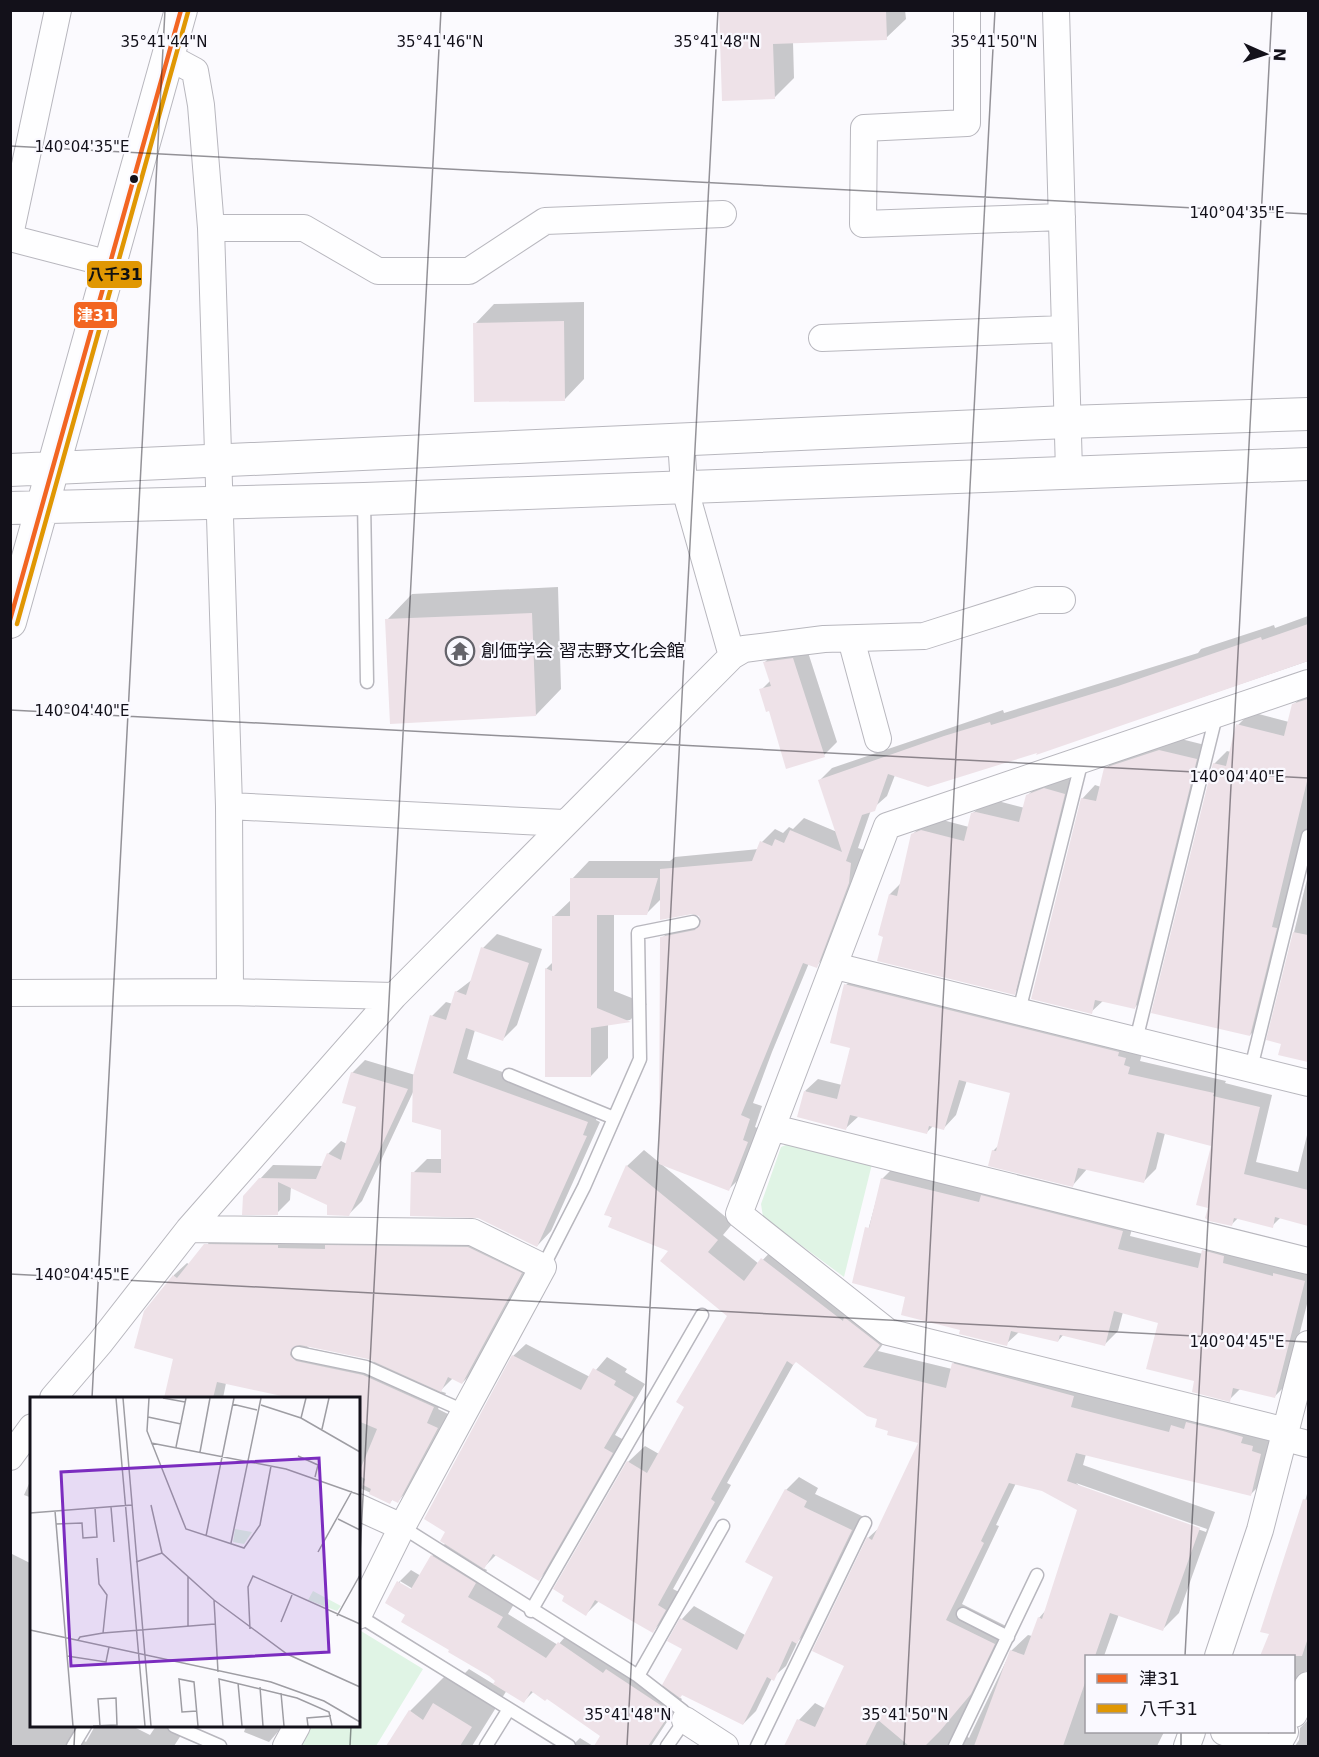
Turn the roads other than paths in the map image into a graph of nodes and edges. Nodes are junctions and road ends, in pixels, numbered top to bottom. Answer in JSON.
{"nodes":[{"id":1,"x":58,"y":10,"type":"edge"},
{"id":2,"x":181,"y":10,"type":"edge"},
{"id":3,"x":967,"y":10,"type":"edge"},
{"id":4,"x":1056,"y":10,"type":"edge"},
{"id":5,"x":169,"y":57,"type":"junction"},
{"id":6,"x":723,"y":214,"type":"dead end"},
{"id":7,"x":1062,"y":216,"type":"junction"},
{"id":8,"x":211,"y":228,"type":"junction"},
{"id":9,"x":10,"y":237,"type":"edge"},
{"id":10,"x":110,"y":264,"type":"junction"},
{"id":11,"x":1065,"y":329,"type":"junction"},
{"id":12,"x":822,"y":338,"type":"dead end"},
{"id":13,"x":1308,"y":414,"type":"edge"},
{"id":14,"x":1067,"y":422,"type":"junction"},
{"id":15,"x":681,"y":440,"type":"junction"},
{"id":16,"x":218,"y":461,"type":"junction"},
{"id":17,"x":1308,"y":464,"type":"edge"},
{"id":18,"x":54,"y":469,"type":"junction"},
{"id":19,"x":10,"y":470,"type":"edge"},
{"id":20,"x":1069,"y":471,"type":"junction"},
{"id":21,"x":684,"y":486,"type":"junction"},
{"id":22,"x":364,"y":499,"type":"junction"},
{"id":23,"x":219,"y":501,"type":"junction"},
{"id":24,"x":43,"y":507,"type":"junction"},
{"id":25,"x":10,"y":508,"type":"edge"},
{"id":26,"x":1062,"y":600,"type":"dead end"},
{"id":27,"x":10,"y":622,"type":"edge"},
{"id":28,"x":851,"y":639,"type":"junction"},
{"id":29,"x":732,"y":656,"type":"junction"},
{"id":30,"x":367,"y":682,"type":"dead end"},
{"id":31,"x":1308,"y":683,"type":"edge"},
{"id":32,"x":1216,"y":716,"type":"junction"},
{"id":33,"x":878,"y":739,"type":"dead end"},
{"id":34,"x":1083,"y":759,"type":"junction"},
{"id":35,"x":229,"y":806,"type":"junction"},
{"id":36,"x":564,"y":823,"type":"junction"},
{"id":37,"x":1308,"y":836,"type":"edge"},
{"id":38,"x":693,"y":922,"type":"dead end"},
{"id":39,"x":835,"y":966,"type":"junction"},
{"id":40,"x":230,"y":992,"type":"junction"},
{"id":41,"x":10,"y":993,"type":"edge"},
{"id":42,"x":394,"y":996,"type":"junction"},
{"id":43,"x":1019,"y":1011,"type":"junction"},
{"id":44,"x":1136,"y":1040,"type":"junction"},
{"id":45,"x":1251,"y":1068,"type":"junction"},
{"id":46,"x":509,"y":1075,"type":"dead end"},
{"id":47,"x":1308,"y":1083,"type":"edge"},
{"id":48,"x":614,"y":1118,"type":"junction"},
{"id":49,"x":774,"y":1128,"type":"junction"},
{"id":50,"x":189,"y":1228,"type":"junction"},
{"id":51,"x":1308,"y":1261,"type":"edge"},
{"id":52,"x":543,"y":1268,"type":"junction"},
{"id":53,"x":702,"y":1315,"type":"dead end"},
{"id":54,"x":1308,"y":1344,"type":"edge"},
{"id":55,"x":298,"y":1353,"type":"dead end"},
{"id":56,"x":54,"y":1397,"type":"edge"},
{"id":57,"x":464,"y":1411,"type":"junction"},
{"id":58,"x":30,"y":1430,"type":"edge"},
{"id":59,"x":1293,"y":1438,"type":"edge"},
{"id":60,"x":10,"y":1457,"type":"edge"},
{"id":61,"x":360,"y":1508,"type":"edge"},
{"id":62,"x":865,"y":1523,"type":"dead end"},
{"id":63,"x":723,"y":1526,"type":"dead end"},
{"id":64,"x":402,"y":1527,"type":"junction"},
{"id":65,"x":1037,"y":1575,"type":"dead end"},
{"id":66,"x":531,"y":1611,"type":"junction"},
{"id":67,"x":360,"y":1614,"type":"edge"},
{"id":68,"x":963,"y":1614,"type":"dead end"},
{"id":69,"x":360,"y":1617,"type":"edge"},
{"id":70,"x":1008,"y":1637,"type":"junction"},
{"id":71,"x":1218,"y":1655,"type":"edge"},
{"id":72,"x":638,"y":1676,"type":"junction"},
{"id":73,"x":1308,"y":1685,"type":"edge"},
{"id":74,"x":509,"y":1709,"type":"junction"},
{"id":75,"x":1295,"y":1710,"type":"edge"},
{"id":76,"x":686,"y":1720,"type":"junction"},
{"id":77,"x":84,"y":1727,"type":"edge"},
{"id":78,"x":178,"y":1727,"type":"edge"},
{"id":79,"x":296,"y":1727,"type":"edge"},
{"id":80,"x":1229,"y":1733,"type":"edge"},
{"id":81,"x":73,"y":1746,"type":"edge"},
{"id":82,"x":220,"y":1746,"type":"edge"},
{"id":83,"x":286,"y":1746,"type":"edge"},
{"id":84,"x":486,"y":1746,"type":"edge"},
{"id":85,"x":569,"y":1746,"type":"edge"},
{"id":86,"x":668,"y":1746,"type":"edge"},
{"id":87,"x":725,"y":1746,"type":"edge"},
{"id":88,"x":757,"y":1746,"type":"edge"},
{"id":89,"x":955,"y":1746,"type":"edge"},
{"id":90,"x":1265,"y":1746,"type":"edge"}],
"edges":[{"from":1,"to":9,"type":"street"},
{"from":2,"to":5,"type":"street"},
{"from":3,"to":7,"type":"street"},
{"from":4,"to":7,"type":"street"},
{"from":5,"to":8,"type":"street"},
{"from":5,"to":10,"type":"street"},
{"from":6,"to":8,"type":"street"},
{"from":7,"to":11,"type":"street"},
{"from":8,"to":16,"type":"street"},
{"from":9,"to":10,"type":"street"},
{"from":10,"to":18,"type":"street"},
{"from":11,"to":12,"type":"street"},
{"from":11,"to":14,"type":"street"},
{"from":13,"to":14,"type":"street"},
{"from":14,"to":15,"type":"street"},
{"from":14,"to":20,"type":"street"},
{"from":15,"to":16,"type":"street"},
{"from":15,"to":21,"type":"street"},
{"from":16,"to":18,"type":"street"},
{"from":16,"to":23,"type":"street"},
{"from":17,"to":20,"type":"street"},
{"from":18,"to":19,"type":"street"},
{"from":18,"to":24,"type":"street"},
{"from":20,"to":21,"type":"street"},
{"from":21,"to":22,"type":"street"},
{"from":21,"to":29,"type":"street"},
{"from":22,"to":23,"type":"street"},
{"from":22,"to":30,"type":"lane"},
{"from":23,"to":24,"type":"street"},
{"from":23,"to":35,"type":"street"},
{"from":24,"to":25,"type":"street"},
{"from":24,"to":27,"type":"street"},
{"from":26,"to":28,"type":"street"},
{"from":28,"to":29,"type":"street"},
{"from":28,"to":33,"type":"street"},
{"from":29,"to":36,"type":"street"},
{"from":31,"to":32,"type":"street"},
{"from":32,"to":34,"type":"street"},
{"from":32,"to":44,"type":"lane"},
{"from":34,"to":39,"type":"street"},
{"from":34,"to":43,"type":"lane"},
{"from":35,"to":36,"type":"street"},
{"from":35,"to":40,"type":"street"},
{"from":36,"to":42,"type":"street"},
{"from":37,"to":45,"type":"lane"},
{"from":38,"to":48,"type":"lane"},
{"from":39,"to":43,"type":"street"},
{"from":39,"to":49,"type":"street"},
{"from":40,"to":41,"type":"street"},
{"from":40,"to":42,"type":"street"},
{"from":42,"to":50,"type":"street"},
{"from":43,"to":44,"type":"street"},
{"from":44,"to":45,"type":"street"},
{"from":45,"to":47,"type":"street"},
{"from":46,"to":48,"type":"lane"},
{"from":48,"to":52,"type":"lane"},
{"from":49,"to":51,"type":"street"},
{"from":49,"to":59,"type":"street"},
{"from":50,"to":52,"type":"street"},
{"from":50,"to":56,"type":"street"},
{"from":52,"to":57,"type":"street"},
{"from":53,"to":66,"type":"lane"},
{"from":54,"to":59,"type":"street"},
{"from":55,"to":57,"type":"lane"},
{"from":57,"to":64,"type":"street"},
{"from":58,"to":60,"type":"street"},
{"from":59,"to":71,"type":"street"},
{"from":61,"to":64,"type":"street"},
{"from":62,"to":88,"type":"lane"},
{"from":63,"to":72,"type":"lane"},
{"from":64,"to":66,"type":"lane"},
{"from":64,"to":67,"type":"street"},
{"from":65,"to":70,"type":"lane"},
{"from":66,"to":72,"type":"lane"},
{"from":68,"to":70,"type":"lane"},
{"from":69,"to":74,"type":"lane"},
{"from":70,"to":89,"type":"lane"},
{"from":72,"to":76,"type":"lane"},
{"from":73,"to":75,"type":"street"},
{"from":74,"to":84,"type":"lane"},
{"from":74,"to":85,"type":"lane"},
{"from":76,"to":86,"type":"lane"},
{"from":76,"to":87,"type":"street"},
{"from":77,"to":81,"type":"lane"},
{"from":78,"to":82,"type":"lane"},
{"from":79,"to":83,"type":"street"},
{"from":80,"to":90,"type":"street"}]}
